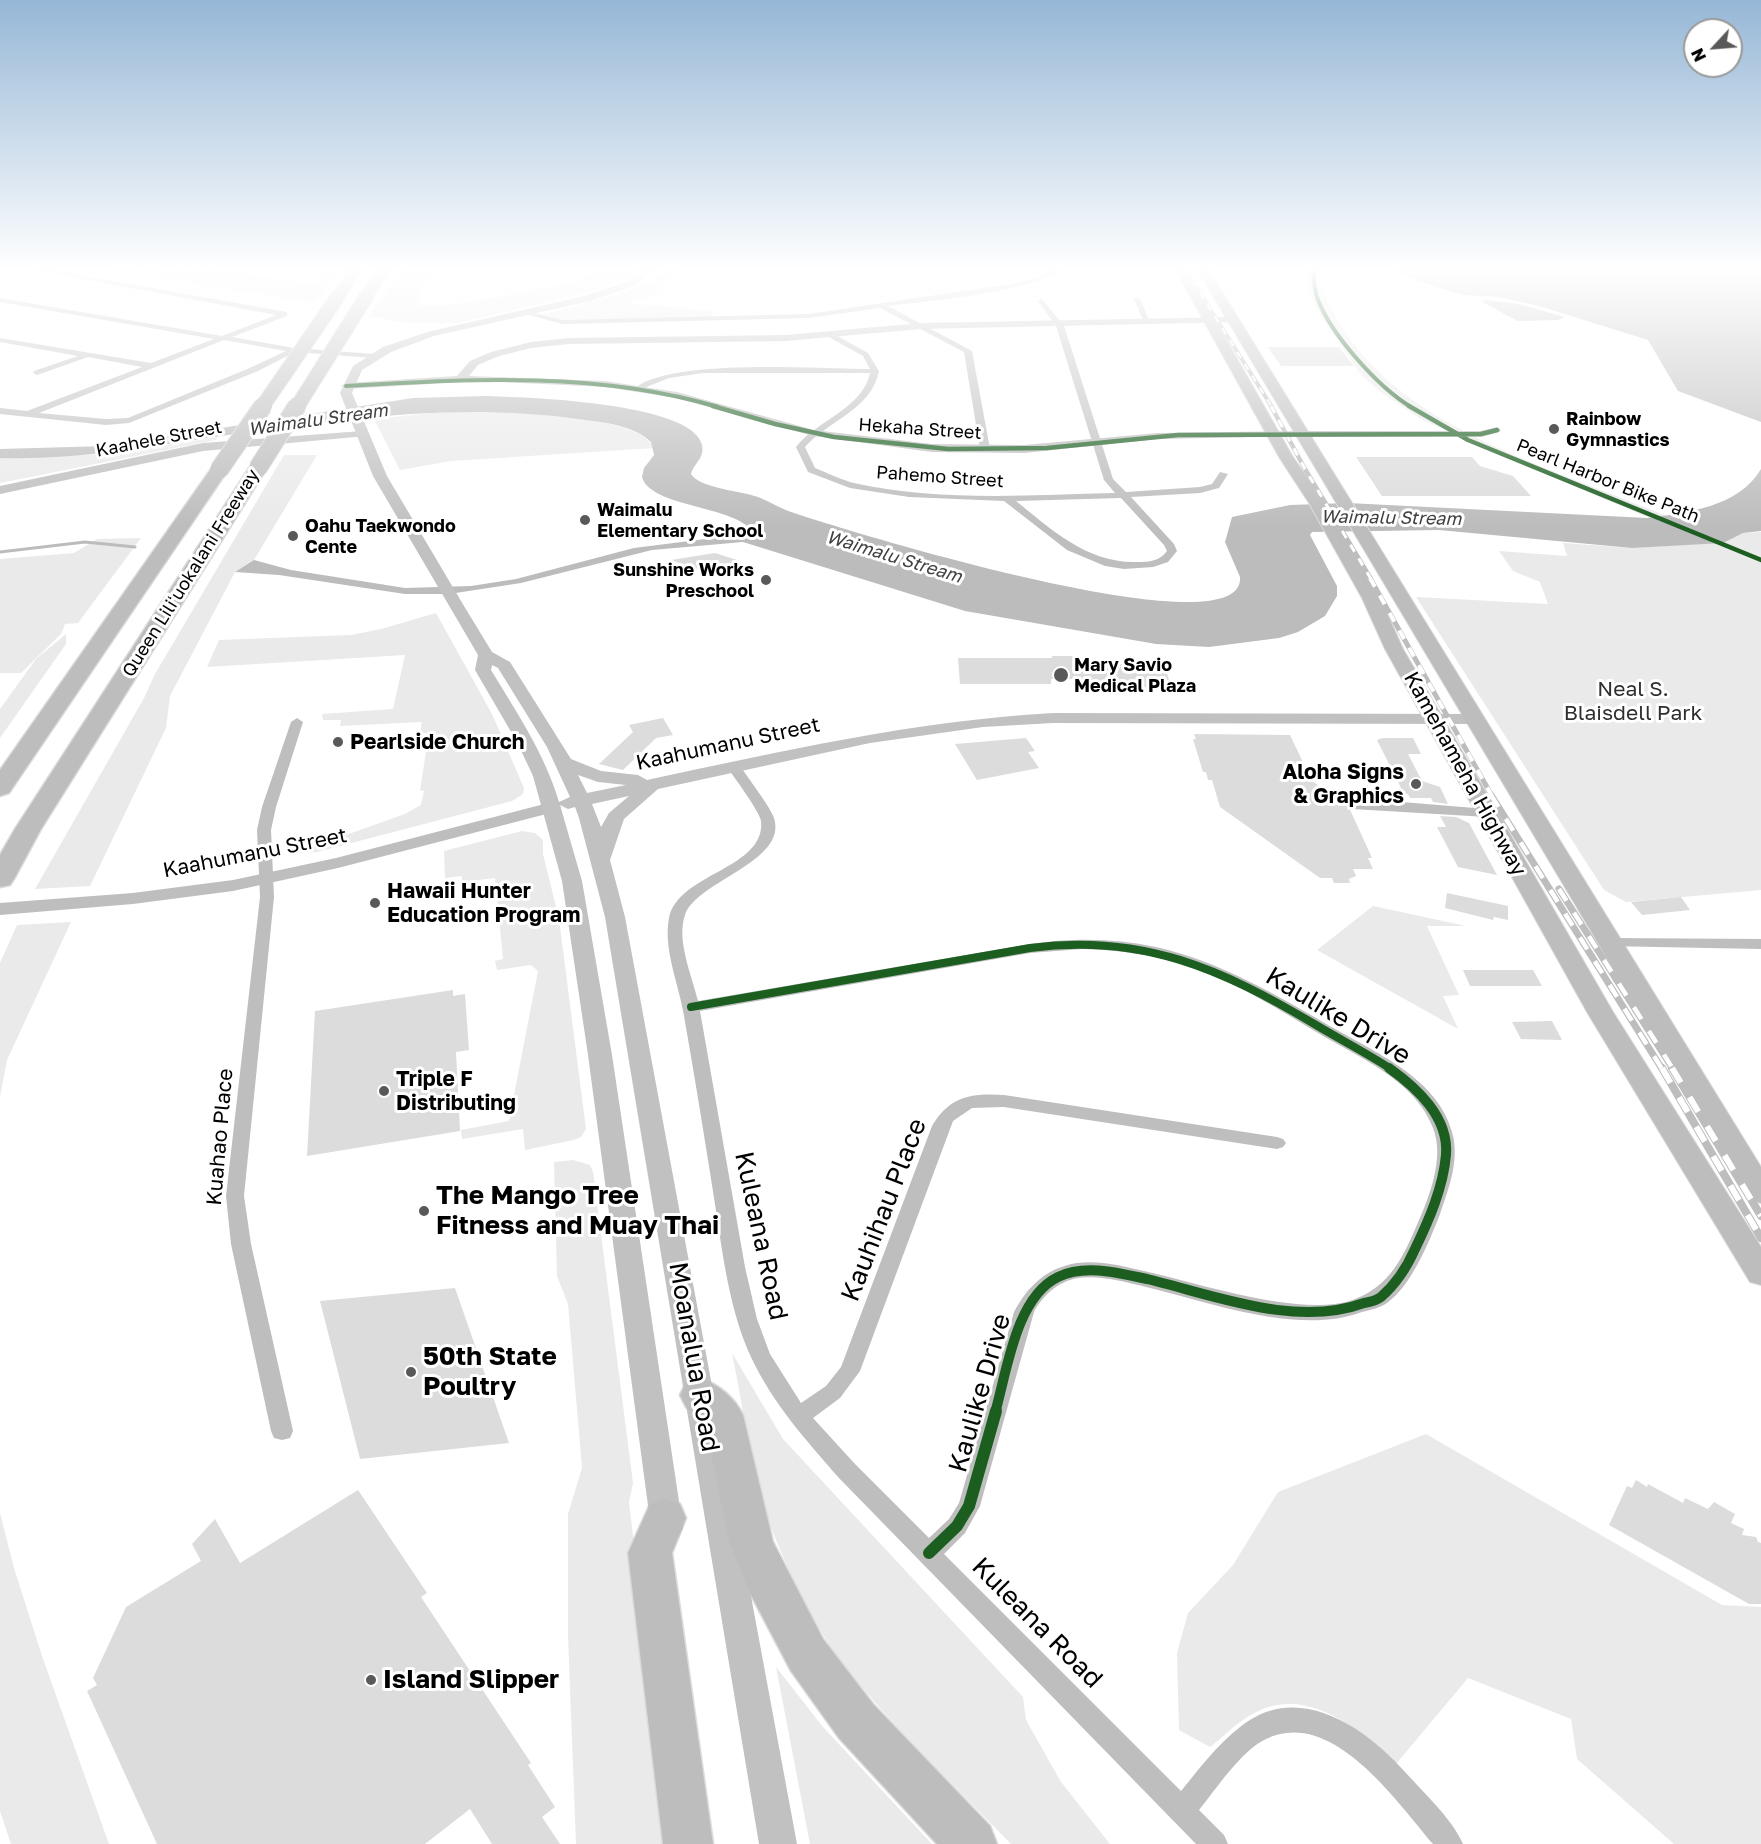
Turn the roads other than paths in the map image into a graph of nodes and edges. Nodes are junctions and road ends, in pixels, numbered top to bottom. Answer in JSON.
{"nodes":[{"id":1,"x":85,"y":355,"type":"edge"},
{"id":2,"x":94,"y":355,"type":"edge"},
{"id":3,"x":182,"y":355,"type":"edge"},
{"id":4,"x":284,"y":355,"type":"edge"},
{"id":5,"x":298,"y":355,"type":"edge"},
{"id":6,"x":329,"y":355,"type":"edge"},
{"id":7,"x":361,"y":355,"type":"edge"},
{"id":8,"x":494,"y":355,"type":"edge"},
{"id":9,"x":865,"y":355,"type":"edge"},
{"id":10,"x":970,"y":355,"type":"edge"},
{"id":11,"x":1069,"y":355,"type":"edge"},
{"id":12,"x":1228,"y":355,"type":"edge"},
{"id":13,"x":1254,"y":355,"type":"edge"},
{"id":14,"x":374,"y":356,"type":"joint"},
{"id":15,"x":153,"y":366,"type":"junction"},
{"id":16,"x":874,"y":371,"type":"junction"},
{"id":17,"x":37,"y":373,"type":"dead end"},
{"id":18,"x":461,"y":378,"type":"junction"},
{"id":19,"x":346,"y":386,"type":"junction"},
{"id":20,"x":639,"y":388,"type":"junction"},
{"id":21,"x":0,"y":411,"type":"edge"},
{"id":22,"x":28,"y":414,"type":"junction"},
{"id":23,"x":356,"y":421,"type":"junction"},
{"id":24,"x":1497,"y":430,"type":"dead end"},
{"id":25,"x":813,"y":433,"type":"junction"},
{"id":26,"x":362,"y":434,"type":"junction"},
{"id":27,"x":1272,"y":434,"type":"junction"},
{"id":28,"x":1302,"y":434,"type":"junction"},
{"id":29,"x":310,"y":439,"type":"junction"},
{"id":30,"x":1097,"y":443,"type":"junction"},
{"id":31,"x":985,"y":449,"type":"junction"},
{"id":32,"x":1222,"y":474,"type":"dead end"},
{"id":33,"x":0,"y":490,"type":"edge"},
{"id":34,"x":1122,"y":496,"type":"junction"},
{"id":35,"x":1008,"y":499,"type":"junction"},
{"id":36,"x":486,"y":655,"type":"junction"},
{"id":37,"x":1435,"y":719,"type":"junction"},
{"id":38,"x":1476,"y":719,"type":"junction"},
{"id":39,"x":297,"y":722,"type":"dead end"},
{"id":40,"x":564,"y":763,"type":"junction"},
{"id":41,"x":734,"y":767,"type":"junction"},
{"id":42,"x":659,"y":783,"type":"junction"},
{"id":43,"x":0,"y":788,"type":"edge"},
{"id":44,"x":581,"y":800,"type":"junction"},
{"id":45,"x":1357,"y":806,"type":"dead end"},
{"id":46,"x":552,"y":807,"type":"junction"},
{"id":47,"x":1487,"y":813,"type":"junction"},
{"id":48,"x":602,"y":860,"type":"junction"},
{"id":49,"x":0,"y":879,"type":"edge"},
{"id":50,"x":267,"y":879,"type":"junction"},
{"id":51,"x":0,"y":909,"type":"edge"},
{"id":52,"x":1610,"y":943,"type":"junction"},
{"id":53,"x":1761,"y":944,"type":"edge"},
{"id":54,"x":691,"y":1007,"type":"junction"},
{"id":55,"x":1277,"y":1143,"type":"dead end"},
{"id":56,"x":1761,"y":1192,"type":"edge"},
{"id":57,"x":1761,"y":1273,"type":"edge"},
{"id":58,"x":700,"y":1395,"type":"junction"},
{"id":59,"x":799,"y":1417,"type":"junction"},
{"id":60,"x":282,"y":1431,"type":"dead end"},
{"id":61,"x":666,"y":1518,"type":"junction"},
{"id":62,"x":929,"y":1553,"type":"junction"},
{"id":63,"x":1183,"y":1809,"type":"junction"},
{"id":64,"x":688,"y":1844,"type":"edge"},
{"id":65,"x":712,"y":1844,"type":"edge"},
{"id":66,"x":778,"y":1844,"type":"edge"},
{"id":67,"x":972,"y":1844,"type":"edge"},
{"id":68,"x":1215,"y":1844,"type":"edge"},
{"id":69,"x":1450,"y":1844,"type":"edge"}],
"edges":[{"from":1,"to":17,"type":"street"},
{"from":2,"to":15,"type":"street"},
{"from":3,"to":15,"type":"street"},
{"from":4,"to":22,"type":"street"},
{"from":5,"to":43,"type":"highway","name":"Queen Liliʻuokalani Freeway","bridge":true},
{"from":6,"to":49,"type":"highway","name":"Queen Liliʻuokalani Freeway","bridge":true},
{"from":7,"to":14,"type":"street"},
{"from":8,"to":18,"type":"street"},
{"from":9,"to":16,"type":"street"},
{"from":10,"to":31,"type":"street"},
{"from":11,"to":30,"type":"street"},
{"from":12,"to":27,"type":"main road","name":"Kamehameha Highway"},
{"from":13,"to":28,"type":"main road","name":"Kamehameha Highway"},
{"from":14,"to":19,"type":"main road"},
{"from":15,"to":22,"type":"street"},
{"from":16,"to":20,"type":"street"},
{"from":16,"to":25,"type":"street","name":"Pahemo Street"},
{"from":18,"to":19,"type":"street","name":"Hekaha Street"},
{"from":18,"to":20,"type":"street","name":"Hekaha Street"},
{"from":19,"to":23,"type":"main road","name":"Moanalua Road"},
{"from":20,"to":25,"type":"street","name":"Hekaha Street"},
{"from":21,"to":22,"type":"street"},
{"from":23,"to":26,"type":"main road","name":"Moanalua Road"},
{"from":23,"to":29,"type":"street"},
{"from":24,"to":28,"type":"street","name":"Hekaha Street"},
{"from":25,"to":31,"type":"street","name":"Hekaha Street"},
{"from":25,"to":35,"type":"street","name":"Pahemo Street"},
{"from":26,"to":29,"type":"street","name":"Kaahele Street"},
{"from":26,"to":36,"type":"main road","name":"Moanalua Road"},
{"from":27,"to":28,"type":"street","name":"Hekaha Street"},
{"from":27,"to":30,"type":"street","name":"Hekaha Street"},
{"from":27,"to":37,"type":"main road","name":"Kamehameha Highway"},
{"from":28,"to":38,"type":"main road","name":"Kamehameha Highway"},
{"from":29,"to":33,"type":"street","name":"Kaahele Street"},
{"from":30,"to":31,"type":"street","name":"Hekaha Street"},
{"from":30,"to":34,"type":"street"},
{"from":32,"to":34,"type":"street","name":"Pahemo Street"},
{"from":34,"to":35,"type":"street","name":"Pahemo Street"},
{"from":34,"to":35,"type":"street"},
{"from":36,"to":40,"type":"main road","name":"Moanalua Road"},
{"from":36,"to":46,"type":"main road","name":"Moanalua Road"},
{"from":37,"to":38,"type":"main road","name":"Kaahumanu Street"},
{"from":37,"to":41,"type":"main road","name":"Kaahumanu Street"},
{"from":37,"to":47,"type":"main road","name":"Kamehameha Highway"},
{"from":38,"to":52,"type":"main road","name":"Kamehameha Highway"},
{"from":39,"to":50,"type":"street","name":"Kuahao Place"},
{"from":40,"to":42,"type":"main road"},
{"from":40,"to":44,"type":"main road","name":"Moanalua Road"},
{"from":41,"to":42,"type":"main road","name":"Kaahumanu Street"},
{"from":41,"to":54,"type":"street","name":"Kuleana Road"},
{"from":42,"to":44,"type":"main road","name":"Kaahumanu Street"},
{"from":42,"to":48,"type":"main road"},
{"from":44,"to":46,"type":"main road","name":"Kaahumanu Street"},
{"from":44,"to":48,"type":"main road","name":"Moanalua Road"},
{"from":45,"to":47,"type":"street"},
{"from":46,"to":50,"type":"street","name":"Kaahumanu Street"},
{"from":46,"to":61,"type":"main road","name":"Moanalua Road"},
{"from":47,"to":57,"type":"main road","name":"Kamehameha Highway"},
{"from":48,"to":58,"type":"main road","name":"Moanalua Road"},
{"from":50,"to":51,"type":"street","name":"Kaahumanu Street"},
{"from":50,"to":60,"type":"street","name":"Kuahao Place"},
{"from":52,"to":53,"type":"street"},
{"from":52,"to":56,"type":"main road","name":"Kamehameha Highway"},
{"from":54,"to":59,"type":"street","name":"Kuleana Road"},
{"from":54,"to":62,"type":"street","name":"Kaulike Drive"},
{"from":55,"to":59,"type":"street","name":"Kauhihau Place"},
{"from":58,"to":66,"type":"main road","name":"Moanalua Road"},
{"from":58,"to":67,"type":"highway"},
{"from":59,"to":62,"type":"street","name":"Kuleana Road"},
{"from":61,"to":64,"type":"highway"},
{"from":61,"to":65,"type":"main road","name":"Moanalua Road"},
{"from":62,"to":63,"type":"street","name":"Kuleana Road"},
{"from":63,"to":68,"type":"street","name":"Kuleana Road"},
{"from":63,"to":69,"type":"street"}]}
